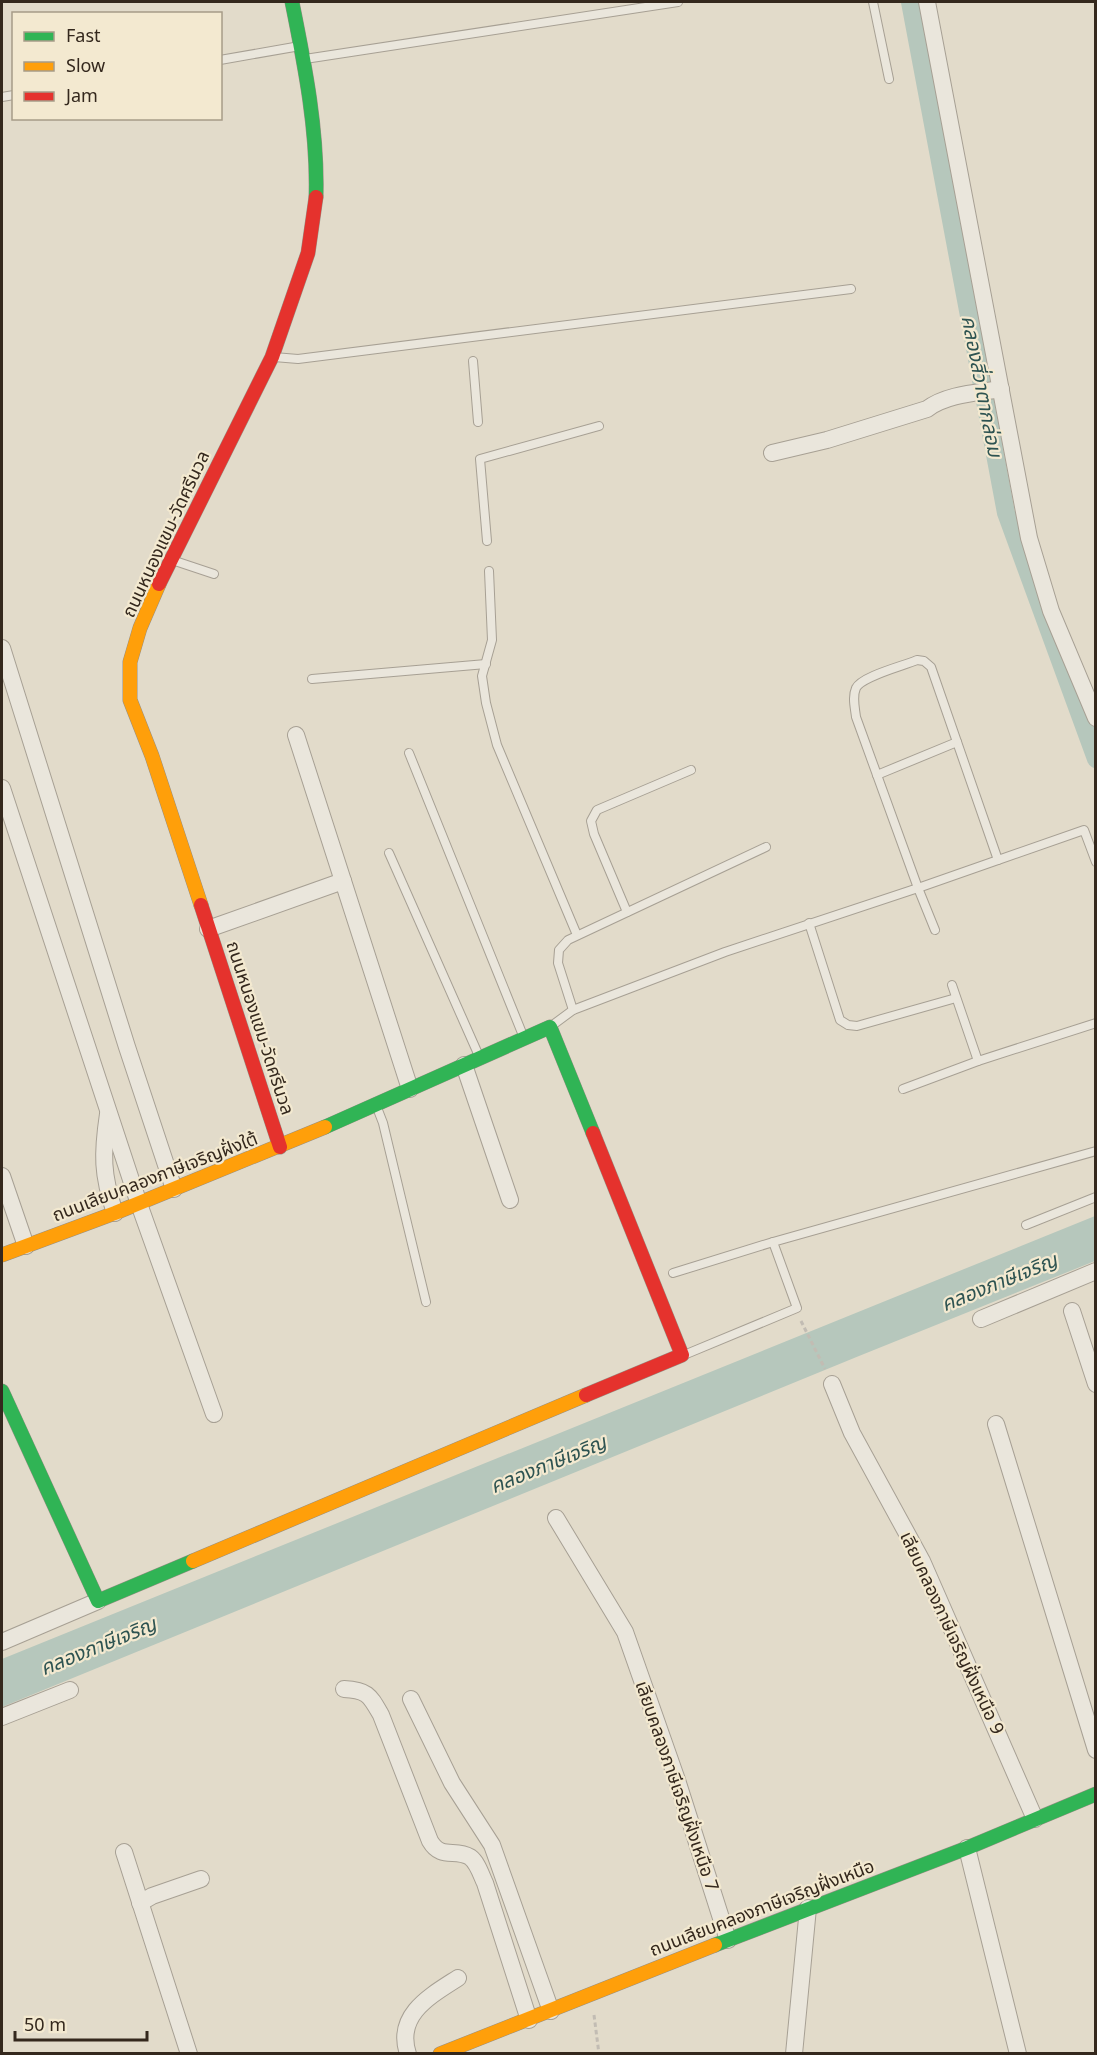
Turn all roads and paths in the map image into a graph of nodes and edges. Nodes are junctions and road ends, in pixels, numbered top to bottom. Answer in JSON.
{"nodes":[{"id":1,"x":292,"y":2,"type":"edge"},
{"id":2,"x":678,"y":2,"type":"edge"},
{"id":3,"x":873,"y":2,"type":"edge"},
{"id":4,"x":927,"y":2,"type":"edge"},
{"id":5,"x":302,"y":53,"type":"junction"},
{"id":6,"x":222,"y":60,"type":"edge"},
{"id":7,"x":889,"y":79,"type":"dead end"},
{"id":8,"x":851,"y":290,"type":"dead end"},
{"id":9,"x":272,"y":357,"type":"junction"},
{"id":10,"x":473,"y":361,"type":"dead end"},
{"id":11,"x":1001,"y":389,"type":"junction"},
{"id":12,"x":478,"y":422,"type":"dead end"},
{"id":13,"x":599,"y":426,"type":"dead end"},
{"id":14,"x":772,"y":453,"type":"dead end"},
{"id":15,"x":487,"y":541,"type":"dead end"},
{"id":16,"x":170,"y":559,"type":"junction"},
{"id":17,"x":489,"y":571,"type":"dead end"},
{"id":18,"x":214,"y":574,"type":"dead end"},
{"id":19,"x":2,"y":648,"type":"edge"},
{"id":20,"x":486,"y":664,"type":"junction"},
{"id":21,"x":312,"y":679,"type":"dead end"},
{"id":22,"x":1089,"y":683,"type":"edge"},
{"id":23,"x":1095,"y":718,"type":"edge"},
{"id":24,"x":296,"y":735,"type":"dead end"},
{"id":25,"x":957,"y":742,"type":"junction"},
{"id":26,"x":409,"y":753,"type":"dead end"},
{"id":27,"x":691,"y":770,"type":"dead end"},
{"id":28,"x":878,"y":775,"type":"junction"},
{"id":29,"x":2,"y":788,"type":"edge"},
{"id":30,"x":766,"y":847,"type":"dead end"},
{"id":31,"x":389,"y":854,"type":"dead end"},
{"id":32,"x":998,"y":860,"type":"junction"},
{"id":33,"x":1095,"y":862,"type":"edge"},
{"id":34,"x":343,"y":881,"type":"junction"},
{"id":35,"x":918,"y":888,"type":"junction"},
{"id":36,"x":627,"y":912,"type":"junction"},
{"id":37,"x":809,"y":923,"type":"junction"},
{"id":38,"x":208,"y":928,"type":"junction"},
{"id":39,"x":935,"y":930,"type":"dead end"},
{"id":40,"x":577,"y":935,"type":"junction"},
{"id":41,"x":952,"y":985,"type":"dead end"},
{"id":42,"x":956,"y":998,"type":"junction"},
{"id":43,"x":573,"y":1010,"type":"junction"},
{"id":44,"x":1095,"y":1023,"type":"edge"},
{"id":45,"x":550,"y":1027,"type":"junction"},
{"id":46,"x":524,"y":1039,"type":"junction"},
{"id":47,"x":480,"y":1058,"type":"junction"},
{"id":48,"x":978,"y":1061,"type":"junction"},
{"id":49,"x":464,"y":1065,"type":"junction"},
{"id":50,"x":410,"y":1089,"type":"junction"},
{"id":51,"x":903,"y":1089,"type":"dead end"},
{"id":52,"x":376,"y":1105,"type":"junction"},
{"id":53,"x":108,"y":1110,"type":"junction"},
{"id":54,"x":280,"y":1147,"type":"junction"},
{"id":55,"x":1095,"y":1151,"type":"edge"},
{"id":56,"x":2,"y":1176,"type":"edge"},
{"id":57,"x":174,"y":1189,"type":"junction"},
{"id":58,"x":1095,"y":1197,"type":"edge"},
{"id":59,"x":510,"y":1200,"type":"dead end"},
{"id":60,"x":139,"y":1204,"type":"junction"},
{"id":61,"x":115,"y":1213,"type":"junction"},
{"id":62,"x":1026,"y":1225,"type":"dead end"},
{"id":63,"x":773,"y":1242,"type":"junction"},
{"id":64,"x":26,"y":1246,"type":"junction"},
{"id":65,"x":2,"y":1255,"type":"edge"},
{"id":66,"x":1095,"y":1271,"type":"edge"},
{"id":67,"x":674,"y":1273,"type":"dead end"},
{"id":68,"x":426,"y":1302,"type":"dead end"},
{"id":69,"x":1072,"y":1311,"type":"dead end"},
{"id":70,"x":981,"y":1319,"type":"dead end"},
{"id":71,"x":802,"y":1323,"type":"dead end"},
{"id":72,"x":682,"y":1355,"type":"junction"},
{"id":73,"x":832,"y":1383,"type":"joint"},
{"id":74,"x":1095,"y":1384,"type":"edge"},
{"id":75,"x":2,"y":1391,"type":"edge"},
{"id":76,"x":214,"y":1414,"type":"dead end"},
{"id":77,"x":996,"y":1424,"type":"dead end"},
{"id":78,"x":556,"y":1518,"type":"dead end"},
{"id":79,"x":98,"y":1601,"type":"junction"},
{"id":80,"x":2,"y":1642,"type":"edge"},
{"id":81,"x":344,"y":1689,"type":"dead end"},
{"id":82,"x":70,"y":1690,"type":"dead end"},
{"id":83,"x":411,"y":1699,"type":"dead end"},
{"id":84,"x":2,"y":1717,"type":"edge"},
{"id":85,"x":1095,"y":1750,"type":"edge"},
{"id":86,"x":1095,"y":1794,"type":"edge"},
{"id":87,"x":1035,"y":1819,"type":"junction"},
{"id":88,"x":967,"y":1848,"type":"junction"},
{"id":89,"x":124,"y":1852,"type":"dead end"},
{"id":90,"x":201,"y":1878,"type":"dead end"},
{"id":91,"x":140,"y":1903,"type":"junction"},
{"id":92,"x":808,"y":1908,"type":"junction"},
{"id":93,"x":728,"y":1940,"type":"junction"},
{"id":94,"x":458,"y":1978,"type":"dead end"},
{"id":95,"x":592,"y":1995,"type":"junction"},
{"id":96,"x":551,"y":2011,"type":"junction"},
{"id":97,"x":529,"y":2020,"type":"junction"},
{"id":98,"x":466,"y":2049,"type":"edge"},
{"id":99,"x":189,"y":2054,"type":"edge"},
{"id":100,"x":408,"y":2054,"type":"edge"},
{"id":101,"x":440,"y":2054,"type":"edge"},
{"id":102,"x":599,"y":2054,"type":"edge"},
{"id":103,"x":794,"y":2054,"type":"edge"},
{"id":104,"x":1018,"y":2054,"type":"edge"}],
"edges":[{"from":1,"to":5,"type":"street","name":"ถนนหนองแขม-วัดศรีนวล"},
{"from":2,"to":5,"type":"lane"},
{"from":3,"to":7,"type":"lane"},
{"from":4,"to":11,"type":"street"},
{"from":5,"to":6,"type":"lane"},
{"from":5,"to":9,"type":"street","name":"ถนนหนองแขม-วัดศรีนวล"},
{"from":8,"to":9,"type":"lane"},
{"from":9,"to":16,"type":"street","name":"ถนนหนองแขม-วัดศรีนวล"},
{"from":10,"to":12,"type":"lane"},
{"from":11,"to":14,"type":"street"},
{"from":11,"to":22,"type":"street"},
{"from":13,"to":15,"type":"lane"},
{"from":16,"to":18,"type":"lane"},
{"from":16,"to":38,"type":"street","name":"ถนนหนองแขม-วัดศรีนวล"},
{"from":17,"to":20,"type":"lane"},
{"from":19,"to":57,"type":"street"},
{"from":20,"to":21,"type":"lane"},
{"from":20,"to":40,"type":"lane"},
{"from":22,"to":23,"type":"street"},
{"from":24,"to":34,"type":"street"},
{"from":25,"to":28,"type":"lane"},
{"from":25,"to":28,"type":"lane"},
{"from":25,"to":32,"type":"lane"},
{"from":26,"to":46,"type":"lane"},
{"from":27,"to":36,"type":"lane"},
{"from":28,"to":35,"type":"lane"},
{"from":29,"to":53,"type":"street"},
{"from":30,"to":36,"type":"lane"},
{"from":31,"to":47,"type":"lane"},
{"from":32,"to":33,"type":"lane"},
{"from":32,"to":35,"type":"lane"},
{"from":34,"to":38,"type":"street"},
{"from":34,"to":50,"type":"street"},
{"from":35,"to":37,"type":"lane"},
{"from":35,"to":39,"type":"lane"},
{"from":36,"to":40,"type":"lane"},
{"from":37,"to":42,"type":"lane"},
{"from":37,"to":43,"type":"lane"},
{"from":38,"to":54,"type":"street","name":"ถนนหนองแขม-วัดศรีนวล"},
{"from":40,"to":43,"type":"lane"},
{"from":41,"to":42,"type":"lane"},
{"from":42,"to":48,"type":"lane"},
{"from":43,"to":45,"type":"lane"},
{"from":44,"to":48,"type":"lane"},
{"from":45,"to":46,"type":"street","name":"ถนนเลียบคลองภาษีเจริญฝั่งใต้"},
{"from":45,"to":72,"type":"street"},
{"from":46,"to":47,"type":"street","name":"ถนนเลียบคลองภาษีเจริญฝั่งใต้"},
{"from":47,"to":49,"type":"street","name":"ถนนเลียบคลองภาษีเจริญฝั่งใต้"},
{"from":48,"to":51,"type":"lane"},
{"from":49,"to":50,"type":"street","name":"ถนนเลียบคลองภาษีเจริญฝั่งใต้"},
{"from":49,"to":59,"type":"street"},
{"from":50,"to":52,"type":"street","name":"ถนนเลียบคลองภาษีเจริญฝั่งใต้"},
{"from":52,"to":54,"type":"street","name":"ถนนเลียบคลองภาษีเจริญฝั่งใต้"},
{"from":52,"to":68,"type":"lane"},
{"from":53,"to":60,"type":"street"},
{"from":53,"to":61,"type":"street"},
{"from":54,"to":57,"type":"street","name":"ถนนเลียบคลองภาษีเจริญฝั่งใต้"},
{"from":55,"to":63,"type":"lane"},
{"from":56,"to":64,"type":"street"},
{"from":57,"to":60,"type":"street","name":"ถนนเลียบคลองภาษีเจริญฝั่งใต้"},
{"from":58,"to":62,"type":"lane"},
{"from":60,"to":61,"type":"street","name":"ถนนเลียบคลองภาษีเจริญฝั่งใต้"},
{"from":60,"to":76,"type":"street"},
{"from":61,"to":64,"type":"street","name":"ถนนเลียบคลองภาษีเจริญฝั่งใต้"},
{"from":63,"to":67,"type":"lane"},
{"from":63,"to":72,"type":"lane"},
{"from":64,"to":65,"type":"street","name":"ถนนเลียบคลองภาษีเจริญฝั่งใต้"},
{"from":66,"to":70,"type":"street"},
{"from":69,"to":74,"type":"street"},
{"from":71,"to":73,"type":"path"},
{"from":72,"to":79,"type":"street"},
{"from":73,"to":87,"type":"street","name":"เลียบคลองภาษีเจริญฝั่งเหนือ 9"},
{"from":75,"to":79,"type":"street"},
{"from":77,"to":85,"type":"street"},
{"from":78,"to":93,"type":"street","name":"เลียบคลองภาษีเจริญฝั่งเหนือ 7"},
{"from":79,"to":80,"type":"street"},
{"from":81,"to":97,"type":"street"},
{"from":82,"to":84,"type":"street"},
{"from":83,"to":96,"type":"street"},
{"from":86,"to":87,"type":"street","name":"ถนนเลียบคลองภาษีเจริญฝั่งเหนือ"},
{"from":87,"to":88,"type":"street","name":"ถนนเลียบคลองภาษีเจริญฝั่งเหนือ"},
{"from":88,"to":92,"type":"street","name":"ถนนเลียบคลองภาษีเจริญฝั่งเหนือ"},
{"from":88,"to":104,"type":"street"},
{"from":89,"to":91,"type":"street"},
{"from":90,"to":91,"type":"street"},
{"from":91,"to":99,"type":"street"},
{"from":92,"to":93,"type":"street","name":"ถนนเลียบคลองภาษีเจริญฝั่งเหนือ"},
{"from":92,"to":103,"type":"street"},
{"from":93,"to":95,"type":"street","name":"ถนนเลียบคลองภาษีเจริญฝั่งเหนือ"},
{"from":94,"to":100,"type":"street"},
{"from":95,"to":96,"type":"street","name":"ถนนเลียบคลองภาษีเจริญฝั่งเหนือ"},
{"from":95,"to":102,"type":"path"},
{"from":96,"to":97,"type":"street","name":"ถนนเลียบคลองภาษีเจริญฝั่งเหนือ"},
{"from":97,"to":98,"type":"street","name":"ถนนเลียบคลองภาษีเจริญฝั่งเหนือ"},
{"from":98,"to":101,"type":"street","name":"ถนนเลียบคลองภาษีเจริญฝั่งเหนือ"}]}
